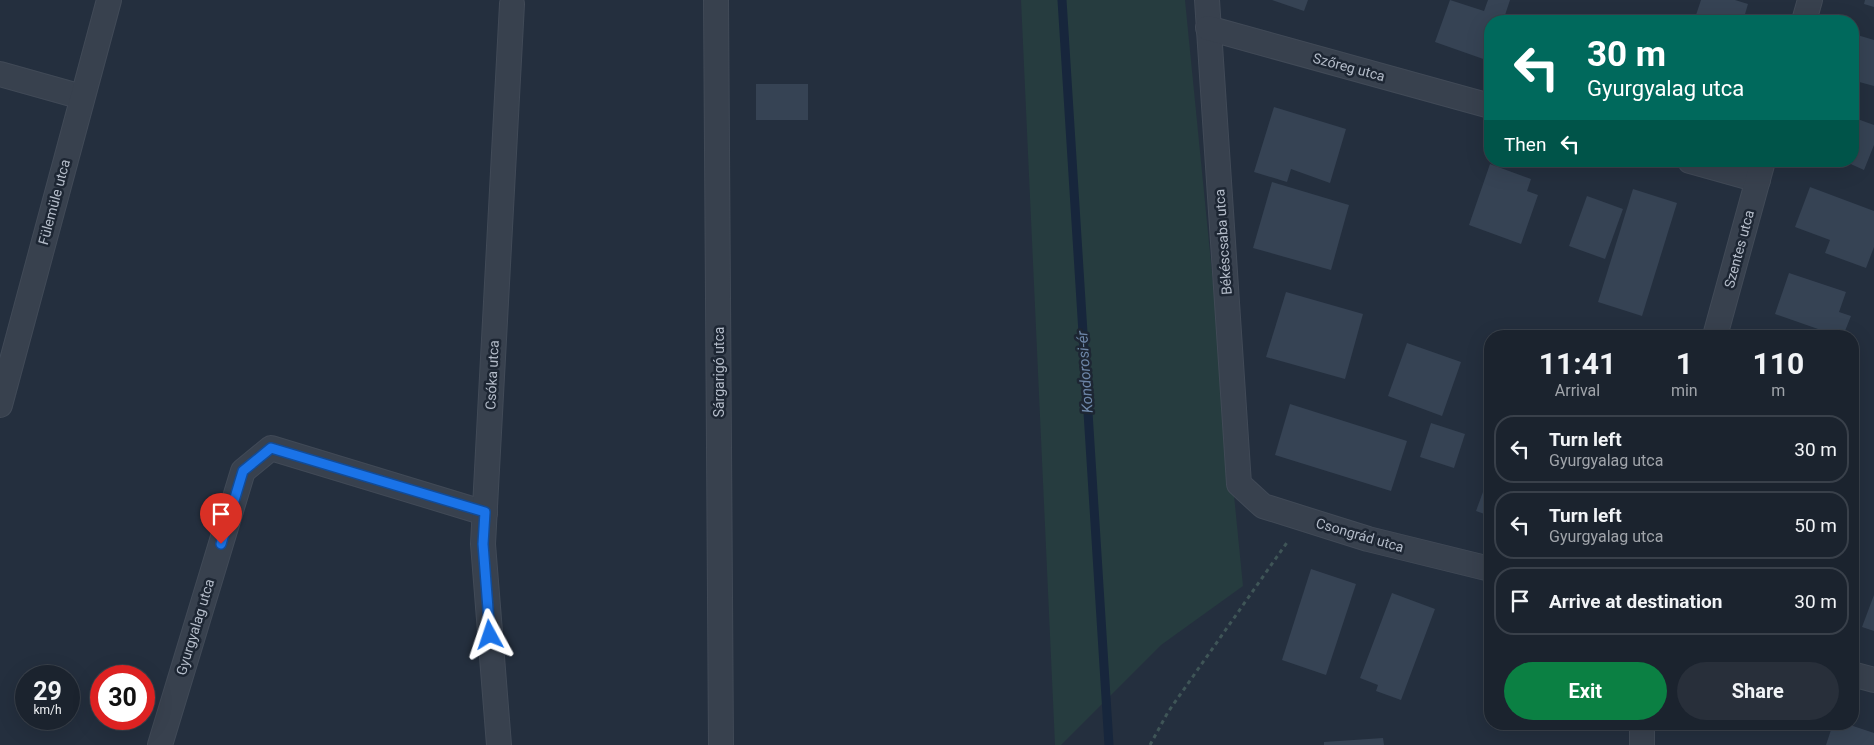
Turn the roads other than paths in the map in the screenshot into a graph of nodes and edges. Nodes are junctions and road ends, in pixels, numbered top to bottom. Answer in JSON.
{"nodes":[{"id":1,"x":109,"y":0,"type":"edge"},
{"id":2,"x":716,"y":0,"type":"edge"},
{"id":3,"x":1207,"y":0,"type":"edge"},
{"id":4,"x":1810,"y":0,"type":"edge"},
{"id":5,"x":512,"y":4,"type":"dead end"},
{"id":6,"x":1806,"y":15,"type":"edge"},
{"id":7,"x":1208,"y":28,"type":"junction"},
{"id":8,"x":0,"y":74,"type":"edge"},
{"id":9,"x":82,"y":97,"type":"junction"},
{"id":10,"x":1484,"y":104,"type":"edge"},
{"id":11,"x":1733,"y":167,"type":"edge"},
{"id":12,"x":1761,"y":171,"type":"edge"},
{"id":13,"x":1717,"y":330,"type":"edge"},
{"id":14,"x":0,"y":405,"type":"edge"},
{"id":15,"x":1239,"y":484,"type":"joint"},
{"id":16,"x":485,"y":512,"type":"junction"},
{"id":17,"x":1484,"y":568,"type":"edge"},
{"id":18,"x":1859,"y":676,"type":"edge"},
{"id":19,"x":1874,"y":680,"type":"edge"},
{"id":20,"x":1642,"y":730,"type":"edge"},
{"id":21,"x":160,"y":745,"type":"edge"},
{"id":22,"x":499,"y":745,"type":"edge"},
{"id":23,"x":721,"y":745,"type":"edge"},
{"id":24,"x":1642,"y":745,"type":"edge"}],
"edges":[{"from":1,"to":9,"type":"street","name":"Fülemüle utca"},
{"from":2,"to":23,"type":"street","name":"Sárgarigó utca"},
{"from":3,"to":7,"type":"street","name":"Békéscsaba utca"},
{"from":4,"to":6,"type":"street"},
{"from":5,"to":16,"type":"street","name":"Csóka utca"},
{"from":7,"to":10,"type":"street","name":"Szőreg utca"},
{"from":7,"to":15,"type":"street","name":"Békéscsaba utca"},
{"from":8,"to":9,"type":"street"},
{"from":9,"to":14,"type":"street","name":"Fülemüle utca"},
{"from":11,"to":12,"type":"street"},
{"from":12,"to":13,"type":"street","name":"Szentes utca"},
{"from":15,"to":17,"type":"street","name":"Csongrád utca"},
{"from":16,"to":21,"type":"street","name":"Gyurgyalag utca"},
{"from":16,"to":22,"type":"street","name":"Csóka utca"},
{"from":18,"to":19,"type":"street"},
{"from":20,"to":24,"type":"street"}]}
